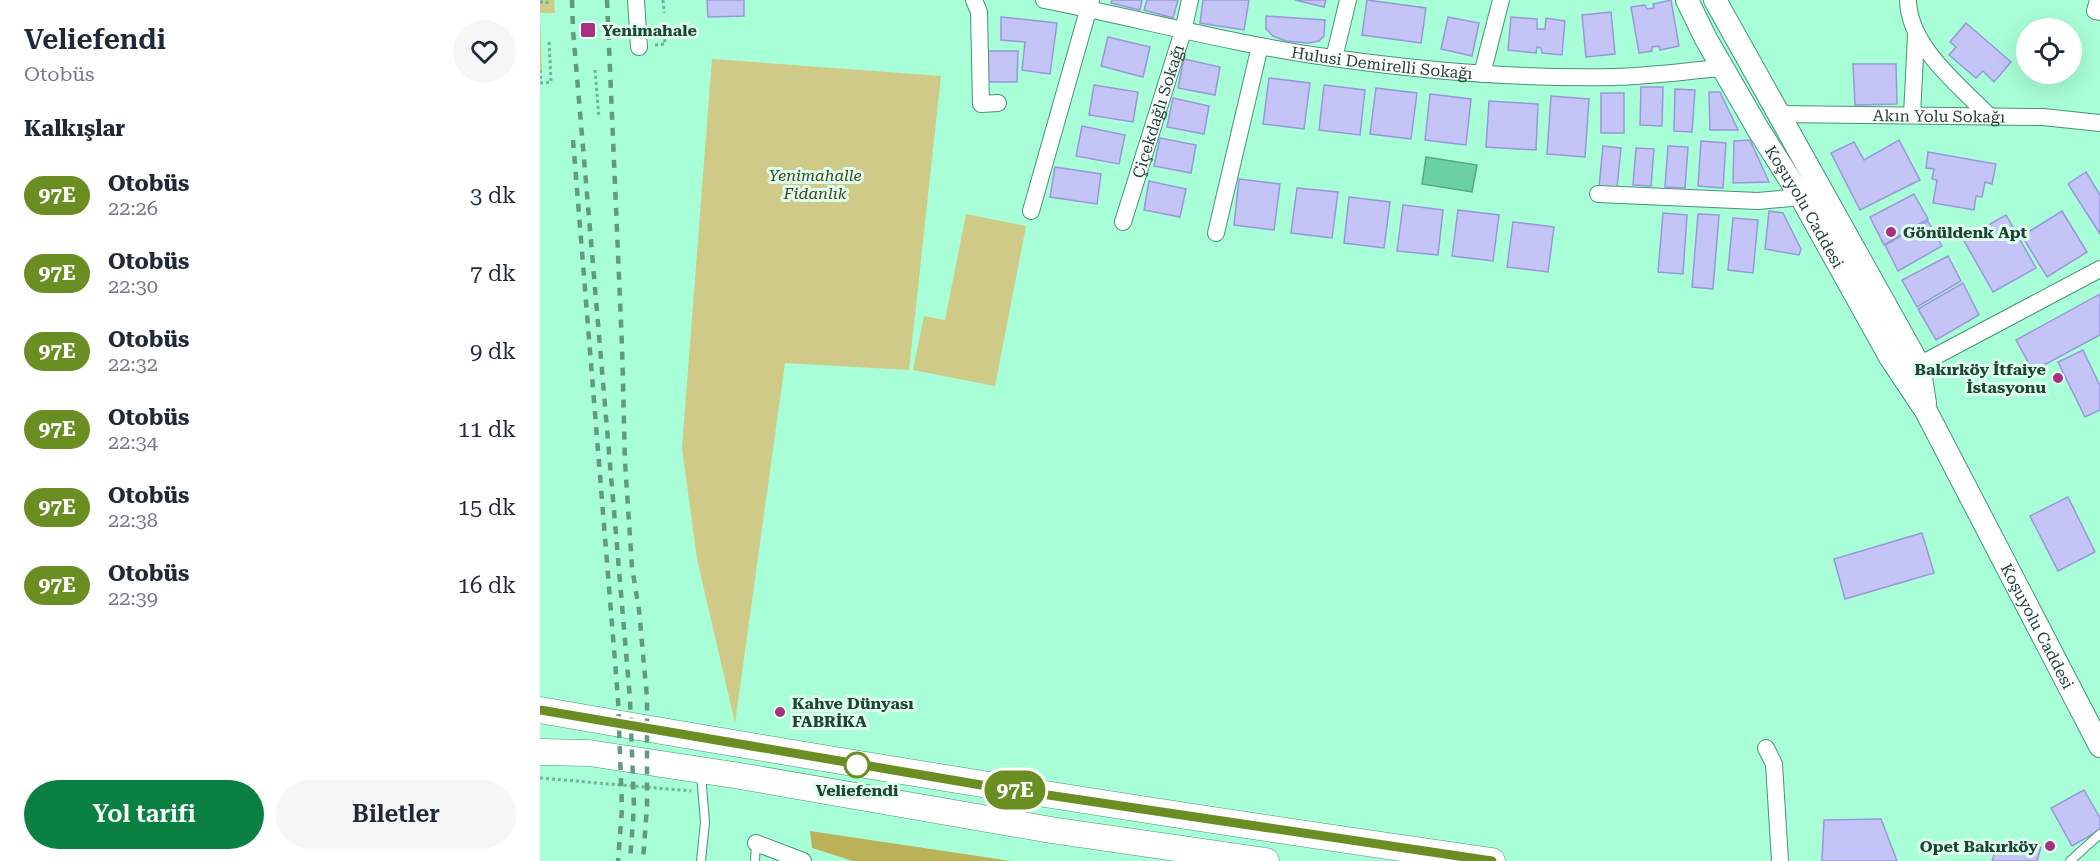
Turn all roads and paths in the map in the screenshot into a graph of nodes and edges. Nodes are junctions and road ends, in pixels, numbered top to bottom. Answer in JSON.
{"nodes":[{"id":1,"x":636,"y":0,"type":"edge"},
{"id":2,"x":663,"y":0,"type":"edge"},
{"id":3,"x":974,"y":0,"type":"edge"},
{"id":4,"x":1044,"y":0,"type":"edge"},
{"id":5,"x":1190,"y":0,"type":"edge"},
{"id":6,"x":1348,"y":0,"type":"edge"},
{"id":7,"x":1501,"y":0,"type":"edge"},
{"id":8,"x":1687,"y":0,"type":"edge"},
{"id":9,"x":1715,"y":0,"type":"edge"},
{"id":10,"x":1908,"y":0,"type":"edge"},
{"id":11,"x":2098,"y":0,"type":"edge"},
{"id":12,"x":540,"y":2,"type":"edge"},
{"id":13,"x":1090,"y":4,"type":"edge"},
{"id":14,"x":547,"y":7,"type":"dead end"},
{"id":15,"x":2100,"y":12,"type":"edge"},
{"id":16,"x":664,"y":13,"type":"dead end"},
{"id":17,"x":1183,"y":32,"type":"junction"},
{"id":18,"x":1916,"y":35,"type":"junction"},
{"id":19,"x":549,"y":40,"type":"dead end"},
{"id":20,"x":639,"y":46,"type":"dead end"},
{"id":21,"x":1260,"y":46,"type":"junction"},
{"id":22,"x":1334,"y":58,"type":"junction"},
{"id":23,"x":1722,"y":68,"type":"junction"},
{"id":24,"x":540,"y":70,"type":"edge"},
{"id":25,"x":595,"y":70,"type":"dead end"},
{"id":26,"x":1482,"y":74,"type":"junction"},
{"id":27,"x":540,"y":83,"type":"edge"},
{"id":28,"x":998,"y":103,"type":"dead end"},
{"id":29,"x":1777,"y":114,"type":"junction"},
{"id":30,"x":1912,"y":115,"type":"junction"},
{"id":31,"x":1989,"y":116,"type":"junction"},
{"id":32,"x":599,"y":118,"type":"dead end"},
{"id":33,"x":2100,"y":123,"type":"edge"},
{"id":34,"x":1758,"y":129,"type":"junction"},
{"id":35,"x":1598,"y":194,"type":"dead end"},
{"id":36,"x":1802,"y":197,"type":"junction"},
{"id":37,"x":1031,"y":211,"type":"dead end"},
{"id":38,"x":1123,"y":222,"type":"dead end"},
{"id":39,"x":1216,"y":233,"type":"dead end"},
{"id":40,"x":2100,"y":268,"type":"edge"},
{"id":41,"x":1918,"y":365,"type":"junction"},
{"id":42,"x":1926,"y":411,"type":"junction"},
{"id":43,"x":540,"y":710,"type":"edge"},
{"id":44,"x":2100,"y":746,"type":"edge"},
{"id":45,"x":1766,"y":748,"type":"dead end"},
{"id":46,"x":540,"y":752,"type":"edge"},
{"id":47,"x":701,"y":770,"type":"junction"},
{"id":48,"x":2100,"y":834,"type":"edge"},
{"id":49,"x":756,"y":843,"type":"joint"},
{"id":50,"x":701,"y":861,"type":"edge"},
{"id":51,"x":754,"y":861,"type":"edge"},
{"id":52,"x":803,"y":861,"type":"edge"},
{"id":53,"x":1266,"y":861,"type":"edge"},
{"id":54,"x":1491,"y":861,"type":"edge"},
{"id":55,"x":1780,"y":861,"type":"edge"},
{"id":56,"x":2070,"y":861,"type":"edge"}],
"edges":[{"from":1,"to":20,"type":"street"},
{"from":2,"to":16,"type":"path"},
{"from":3,"to":28,"type":"street"},
{"from":4,"to":13,"type":"street","name":"Hulusi Demirelli Sokağı"},
{"from":5,"to":17,"type":"street","name":"Çiçekdağlı Sokağı"},
{"from":6,"to":22,"type":"street"},
{"from":7,"to":26,"type":"street"},
{"from":8,"to":23,"type":"street","name":"Koşuyolu Caddesi"},
{"from":9,"to":29,"type":"street","name":"Koşuyolu Caddesi"},
{"from":10,"to":18,"type":"street"},
{"from":11,"to":15,"type":"street"},
{"from":12,"to":14,"type":"path"},
{"from":13,"to":17,"type":"street","name":"Hulusi Demirelli Sokağı"},
{"from":13,"to":37,"type":"street"},
{"from":17,"to":21,"type":"street","name":"Hulusi Demirelli Sokağı"},
{"from":17,"to":38,"type":"street","name":"Çiçekdağlı Sokağı"},
{"from":18,"to":30,"type":"street"},
{"from":18,"to":31,"type":"street"},
{"from":19,"to":27,"type":"path"},
{"from":21,"to":22,"type":"street","name":"Hulusi Demirelli Sokağı"},
{"from":21,"to":39,"type":"street"},
{"from":22,"to":26,"type":"street","name":"Hulusi Demirelli Sokağı"},
{"from":23,"to":26,"type":"street","name":"Hulusi Demirelli Sokağı"},
{"from":23,"to":34,"type":"street","name":"Koşuyolu Caddesi"},
{"from":24,"to":27,"type":"path"},
{"from":25,"to":32,"type":"path"},
{"from":29,"to":30,"type":"street","name":"Akın Yolu Sokağı"},
{"from":29,"to":34,"type":"street"},
{"from":29,"to":41,"type":"street","name":"Koşuyolu Caddesi"},
{"from":30,"to":31,"type":"street","name":"Akın Yolu Sokağı"},
{"from":31,"to":33,"type":"street","name":"Akın Yolu Sokağı"},
{"from":34,"to":36,"type":"street","name":"Koşuyolu Caddesi"},
{"from":35,"to":36,"type":"street"},
{"from":36,"to":42,"type":"street","name":"Koşuyolu Caddesi"},
{"from":40,"to":41,"type":"street"},
{"from":41,"to":42,"type":"street","name":"Koşuyolu Caddesi"},
{"from":42,"to":44,"type":"street","name":"Koşuyolu Caddesi"},
{"from":43,"to":54,"type":"main road"},
{"from":45,"to":55,"type":"street"},
{"from":46,"to":47,"type":"main road"},
{"from":47,"to":50,"type":"lane"},
{"from":47,"to":53,"type":"main road"},
{"from":48,"to":56,"type":"lane"},
{"from":49,"to":51,"type":"lane"},
{"from":49,"to":52,"type":"street"}]}
